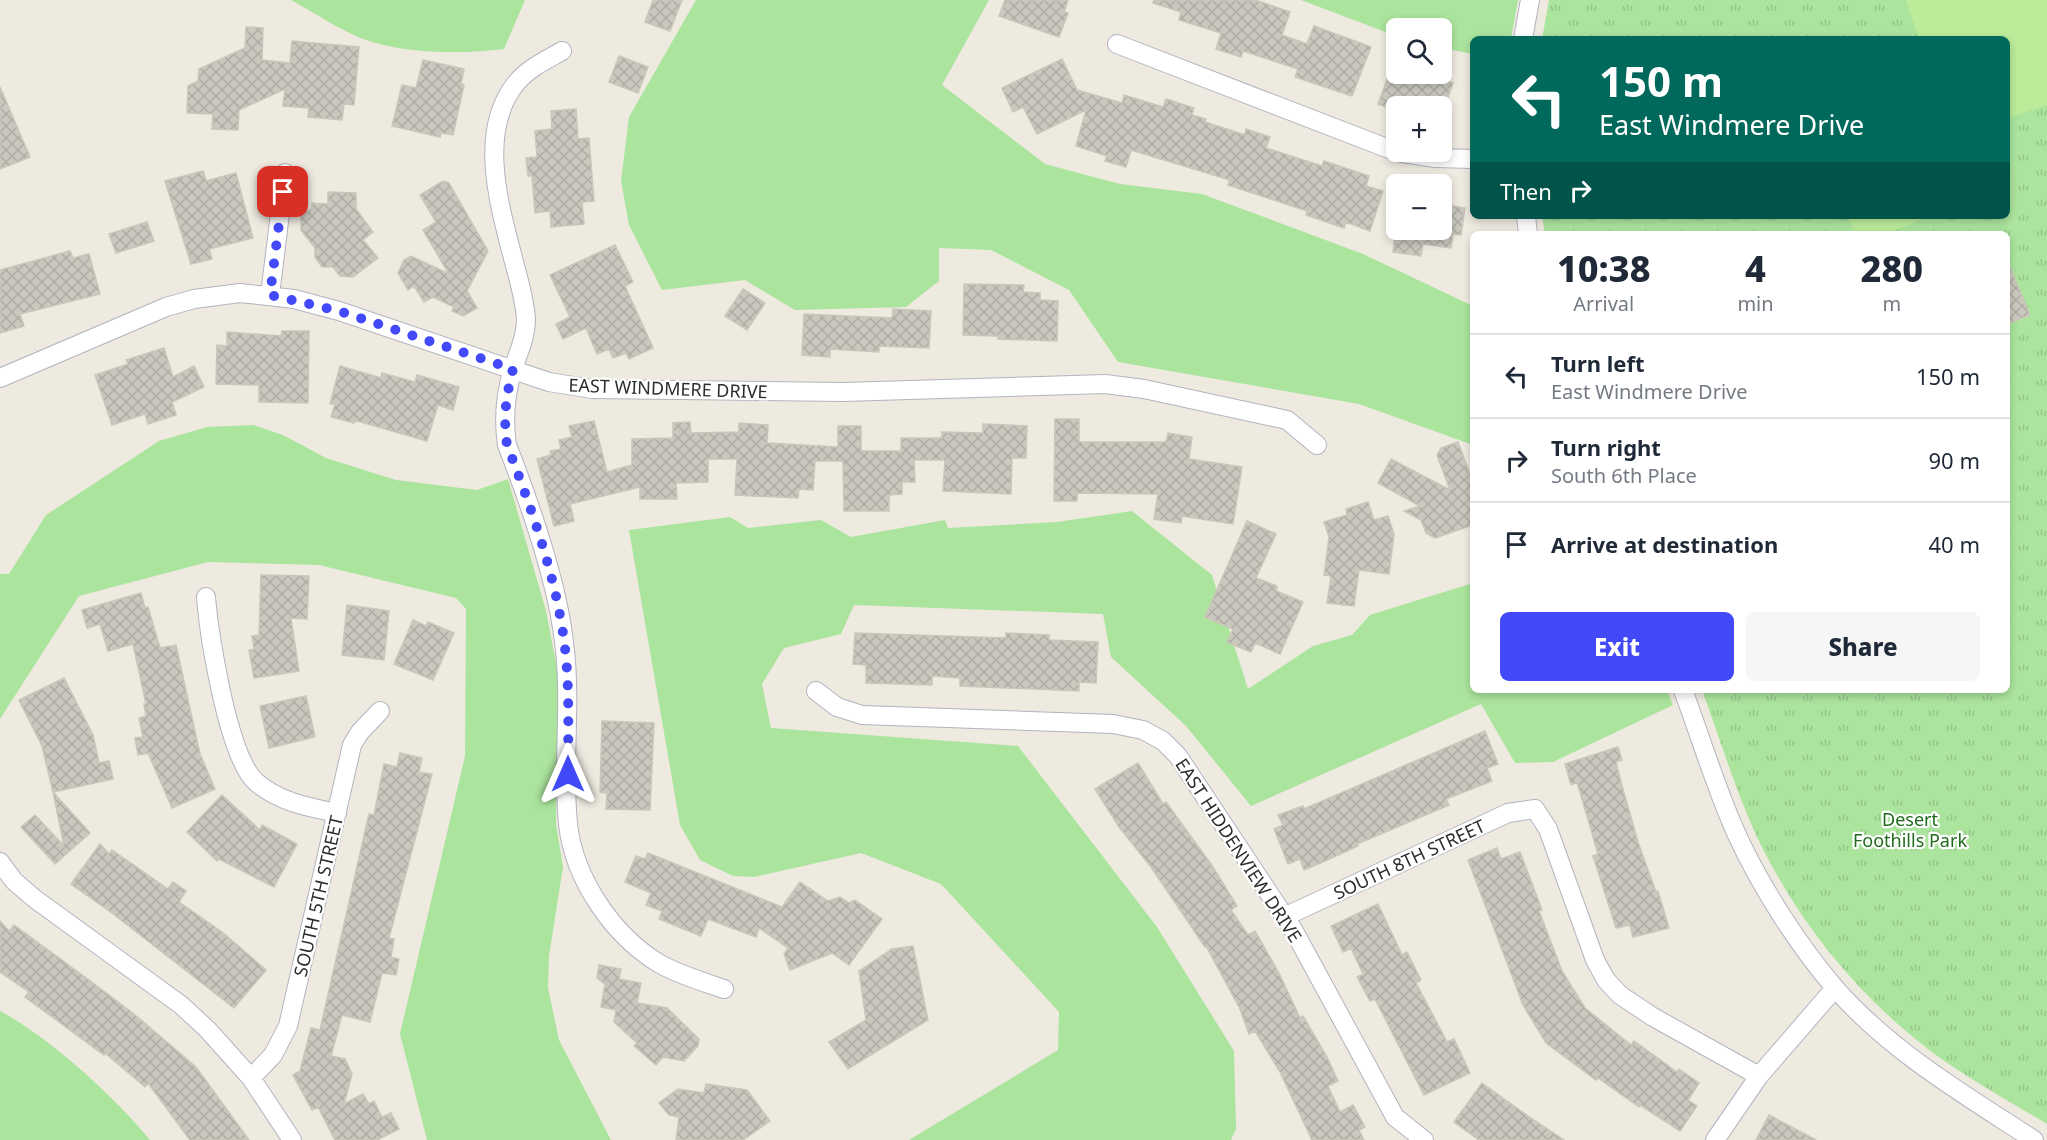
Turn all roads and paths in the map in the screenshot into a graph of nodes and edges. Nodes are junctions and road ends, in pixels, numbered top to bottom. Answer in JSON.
{"nodes":[{"id":1,"x":1530,"y":0,"type":"edge"},
{"id":2,"x":1524,"y":36,"type":"edge"},
{"id":3,"x":1117,"y":44,"type":"dead end"},
{"id":4,"x":562,"y":51,"type":"dead end"},
{"id":5,"x":1470,"y":159,"type":"edge"},
{"id":6,"x":285,"y":173,"type":"dead end"},
{"id":7,"x":270,"y":295,"type":"junction"},
{"id":8,"x":513,"y":369,"type":"junction"},
{"id":9,"x":0,"y":378,"type":"edge"},
{"id":10,"x":1317,"y":445,"type":"dead end"},
{"id":11,"x":206,"y":597,"type":"dead end"},
{"id":12,"x":816,"y":691,"type":"dead end"},
{"id":13,"x":1684,"y":693,"type":"edge"},
{"id":14,"x":380,"y":711,"type":"dead end"},
{"id":15,"x":337,"y":813,"type":"junction"},
{"id":16,"x":0,"y":862,"type":"edge"},
{"id":17,"x":1284,"y":917,"type":"junction"},
{"id":18,"x":1836,"y":988,"type":"junction"},
{"id":19,"x":724,"y":989,"type":"dead end"},
{"id":20,"x":1759,"y":1076,"type":"junction"},
{"id":21,"x":251,"y":1078,"type":"junction"},
{"id":22,"x":1415,"y":1137,"type":"edge"},
{"id":23,"x":292,"y":1140,"type":"edge"},
{"id":24,"x":1715,"y":1140,"type":"edge"},
{"id":25,"x":2034,"y":1140,"type":"edge"}],
"edges":[{"from":1,"to":2,"type":"street"},
{"from":3,"to":5,"type":"street"},
{"from":4,"to":8,"type":"street"},
{"from":6,"to":7,"type":"street"},
{"from":7,"to":8,"type":"street","name":"EAST WINDMERE DRIVE"},
{"from":7,"to":9,"type":"street","name":"EAST WINDMERE DRIVE"},
{"from":8,"to":10,"type":"street","name":"EAST WINDMERE DRIVE"},
{"from":8,"to":19,"type":"street"},
{"from":11,"to":15,"type":"street"},
{"from":12,"to":17,"type":"street","name":"EAST HIDDENVIEW DRIVE"},
{"from":13,"to":18,"type":"street"},
{"from":14,"to":15,"type":"street","name":"SOUTH 5TH STREET"},
{"from":15,"to":21,"type":"street","name":"SOUTH 5TH STREET"},
{"from":16,"to":21,"type":"street"},
{"from":17,"to":20,"type":"street","name":"SOUTH 8TH STREET"},
{"from":17,"to":22,"type":"street","name":"EAST HIDDENVIEW DRIVE"},
{"from":18,"to":20,"type":"street"},
{"from":18,"to":25,"type":"street"},
{"from":20,"to":24,"type":"street"},
{"from":21,"to":23,"type":"street"}]}
